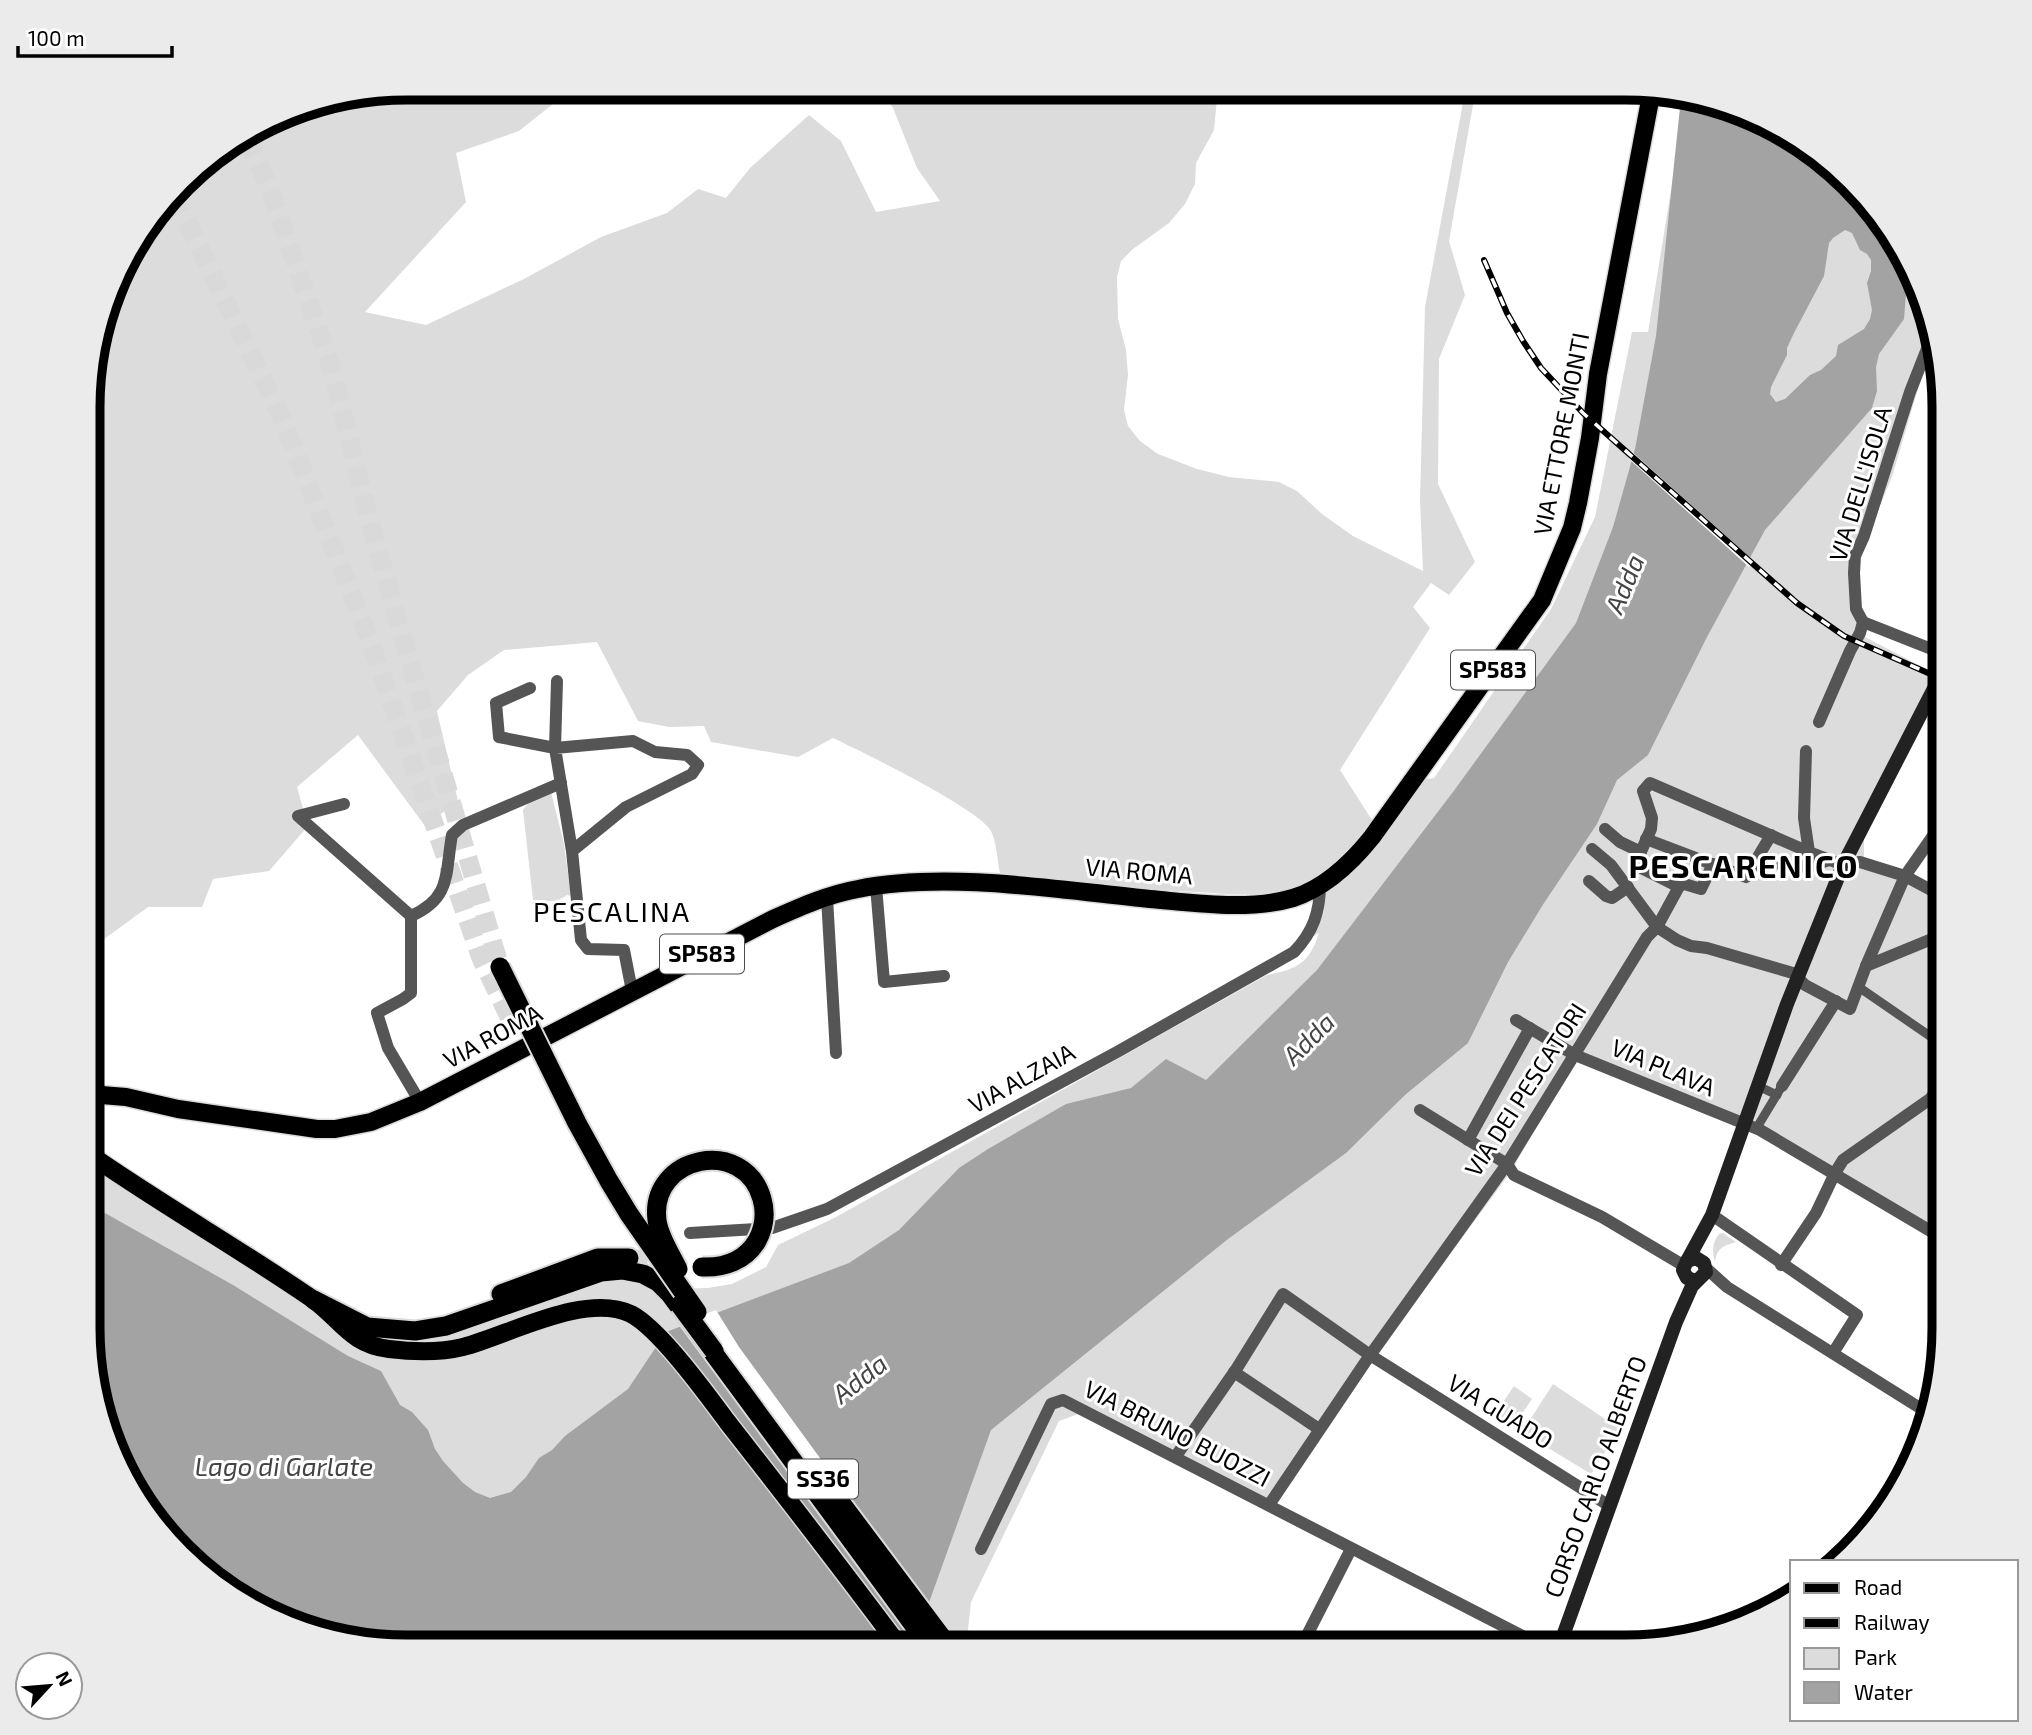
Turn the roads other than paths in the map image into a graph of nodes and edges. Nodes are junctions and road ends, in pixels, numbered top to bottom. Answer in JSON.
{"nodes":[{"id":1,"x":1650,"y":100,"type":"edge"},
{"id":2,"x":1927,"y":350,"type":"edge"},
{"id":3,"x":1863,"y":622,"type":"junction"},
{"id":4,"x":1932,"y":649,"type":"edge"},
{"id":5,"x":557,"y":681,"type":"dead end"},
{"id":6,"x":530,"y":688,"type":"dead end"},
{"id":7,"x":1932,"y":690,"type":"edge"},
{"id":8,"x":1819,"y":722,"type":"dead end"},
{"id":9,"x":555,"y":748,"type":"junction"},
{"id":10,"x":1805,"y":751,"type":"dead end"},
{"id":11,"x":561,"y":783,"type":"junction"},
{"id":12,"x":344,"y":804,"type":"dead end"},
{"id":13,"x":1605,"y":829,"type":"dead end"},
{"id":14,"x":1375,"y":833,"type":"joint"},
{"id":15,"x":1771,"y":835,"type":"junction"},
{"id":16,"x":1932,"y":837,"type":"edge"},
{"id":17,"x":1620,"y":842,"type":"junction"},
{"id":18,"x":1643,"y":846,"type":"junction"},
{"id":19,"x":1592,"y":849,"type":"dead end"},
{"id":20,"x":572,"y":850,"type":"junction"},
{"id":21,"x":1809,"y":852,"type":"junction"},
{"id":22,"x":1606,"y":861,"type":"junction"},
{"id":23,"x":1756,"y":861,"type":"junction"},
{"id":24,"x":1836,"y":862,"type":"junction"},
{"id":25,"x":1713,"y":864,"type":"junction"},
{"id":26,"x":1905,"y":876,"type":"junction"},
{"id":27,"x":1589,"y":881,"type":"dead end"},
{"id":28,"x":1320,"y":885,"type":"junction"},
{"id":29,"x":876,"y":886,"type":"junction"},
{"id":30,"x":1628,"y":887,"type":"junction"},
{"id":31,"x":1679,"y":887,"type":"junction"},
{"id":32,"x":1932,"y":891,"type":"edge"},
{"id":33,"x":827,"y":898,"type":"junction"},
{"id":34,"x":411,"y":916,"type":"junction"},
{"id":35,"x":1657,"y":927,"type":"junction"},
{"id":36,"x":1932,"y":939,"type":"edge"},
{"id":37,"x":1866,"y":966,"type":"junction"},
{"id":38,"x":500,"y":967,"type":"tunnel mouth"},
{"id":39,"x":944,"y":976,"type":"dead end"},
{"id":40,"x":1797,"y":980,"type":"junction"},
{"id":41,"x":1860,"y":988,"type":"junction"},
{"id":42,"x":632,"y":991,"type":"junction"},
{"id":43,"x":1836,"y":1001,"type":"junction"},
{"id":44,"x":1516,"y":1020,"type":"dead end"},
{"id":45,"x":513,"y":1025,"type":"tunnel mouth"},
{"id":46,"x":1530,"y":1028,"type":"junction"},
{"id":47,"x":1932,"y":1037,"type":"edge"},
{"id":48,"x":835,"y":1053,"type":"dead end"},
{"id":49,"x":1574,"y":1055,"type":"junction"},
{"id":50,"x":1758,"y":1086,"type":"junction"},
{"id":51,"x":1780,"y":1090,"type":"junction"},
{"id":52,"x":100,"y":1095,"type":"edge"},
{"id":53,"x":110,"y":1096,"type":"junction"},
{"id":54,"x":1932,"y":1096,"type":"edge"},
{"id":55,"x":100,"y":1099,"type":"edge"},
{"id":56,"x":420,"y":1102,"type":"junction"},
{"id":57,"x":1420,"y":1110,"type":"dead end"},
{"id":58,"x":1750,"y":1127,"type":"junction"},
{"id":59,"x":1468,"y":1140,"type":"junction"},
{"id":60,"x":100,"y":1153,"type":"edge"},
{"id":61,"x":100,"y":1162,"type":"edge"},
{"id":62,"x":1507,"y":1164,"type":"junction"},
{"id":63,"x":1835,"y":1172,"type":"junction"},
{"id":64,"x":1712,"y":1215,"type":"junction"},
{"id":65,"x":1932,"y":1232,"type":"edge"},
{"id":66,"x":690,"y":1233,"type":"dead end"},
{"id":67,"x":629,"y":1258,"type":"tunnel mouth"},
{"id":68,"x":1781,"y":1265,"type":"junction"},
{"id":69,"x":694,"y":1266,"type":"tunnel mouth"},
{"id":70,"x":1696,"y":1271,"type":"junction"},
{"id":71,"x":319,"y":1297,"type":"junction"},
{"id":72,"x":697,"y":1312,"type":"junction"},
{"id":73,"x":714,"y":1351,"type":"junction"},
{"id":74,"x":1833,"y":1353,"type":"junction"},
{"id":75,"x":1370,"y":1355,"type":"junction"},
{"id":76,"x":1234,"y":1372,"type":"junction"},
{"id":77,"x":1922,"y":1409,"type":"edge"},
{"id":78,"x":1319,"y":1429,"type":"junction"},
{"id":79,"x":1176,"y":1456,"type":"junction"},
{"id":80,"x":1269,"y":1504,"type":"junction"},
{"id":81,"x":1608,"y":1505,"type":"junction"},
{"id":82,"x":981,"y":1549,"type":"dead end"},
{"id":83,"x":1351,"y":1549,"type":"junction"},
{"id":84,"x":891,"y":1635,"type":"edge"},
{"id":85,"x":921,"y":1635,"type":"edge"},
{"id":86,"x":940,"y":1635,"type":"edge"},
{"id":87,"x":1307,"y":1635,"type":"edge"},
{"id":88,"x":1520,"y":1635,"type":"edge"},
{"id":89,"x":1563,"y":1635,"type":"edge"}],
"edges":[{"from":1,"to":14,"type":"main road","name":"VIA ETTORE MONTI","number":"SP583"},
{"from":2,"to":3,"type":"street","name":"VIA DELL'ISOLA"},
{"from":3,"to":4,"type":"street"},
{"from":3,"to":8,"type":"street"},
{"from":5,"to":9,"type":"street"},
{"from":6,"to":9,"type":"street"},
{"from":7,"to":24,"type":"main road","name":"CORSO CARLO ALBERTO"},
{"from":9,"to":11,"type":"street"},
{"from":9,"to":20,"type":"street"},
{"from":10,"to":21,"type":"street"},
{"from":11,"to":20,"type":"street"},
{"from":11,"to":34,"type":"street"},
{"from":12,"to":34,"type":"street"},
{"from":13,"to":17,"type":"street"},
{"from":14,"to":28,"type":"main road","name":"VIA ROMA","number":"SP583"},
{"from":15,"to":18,"type":"street"},
{"from":15,"to":21,"type":"street"},
{"from":15,"to":23,"type":"street"},
{"from":16,"to":26,"type":"street"},
{"from":17,"to":18,"type":"street"},
{"from":17,"to":22,"type":"street"},
{"from":18,"to":25,"type":"street"},
{"from":18,"to":31,"type":"street"},
{"from":19,"to":22,"type":"street"},
{"from":20,"to":42,"type":"street"},
{"from":21,"to":24,"type":"street"},
{"from":22,"to":30,"type":"street"},
{"from":23,"to":24,"type":"street"},
{"from":23,"to":25,"type":"street"},
{"from":24,"to":26,"type":"street"},
{"from":24,"to":40,"type":"main road","name":"CORSO CARLO ALBERTO"},
{"from":25,"to":31,"type":"street"},
{"from":26,"to":32,"type":"street"},
{"from":26,"to":37,"type":"street"},
{"from":27,"to":30,"type":"street"},
{"from":28,"to":29,"type":"main road","name":"VIA ROMA","number":"SP583"},
{"from":28,"to":66,"type":"street","name":"VIA ALZAIA"},
{"from":29,"to":33,"type":"main road","name":"VIA ROMA","number":"SP583"},
{"from":29,"to":39,"type":"street"},
{"from":30,"to":35,"type":"street"},
{"from":31,"to":35,"type":"street","name":"VIA DEI PESCATORI"},
{"from":33,"to":42,"type":"main road","name":"VIA ROMA","number":"SP583"},
{"from":33,"to":48,"type":"street"},
{"from":34,"to":56,"type":"street"},
{"from":35,"to":40,"type":"street"},
{"from":35,"to":49,"type":"street","name":"VIA DEI PESCATORI"},
{"from":36,"to":37,"type":"street"},
{"from":37,"to":41,"type":"street"},
{"from":38,"to":72,"type":"highway","number":"SS36","bridge":true},
{"from":40,"to":43,"type":"street"},
{"from":40,"to":50,"type":"main road","name":"CORSO CARLO ALBERTO"},
{"from":41,"to":43,"type":"street"},
{"from":41,"to":47,"type":"street"},
{"from":42,"to":56,"type":"main road","name":"VIA ROMA","number":"SP583"},
{"from":43,"to":51,"type":"street"},
{"from":44,"to":46,"type":"street","name":"VIA PLAVA"},
{"from":45,"to":73,"type":"highway","number":"SS36","bridge":true},
{"from":46,"to":49,"type":"street","name":"VIA PLAVA"},
{"from":46,"to":59,"type":"street"},
{"from":49,"to":58,"type":"street","name":"VIA PLAVA"},
{"from":49,"to":62,"type":"street","name":"VIA DEI PESCATORI"},
{"from":50,"to":51,"type":"street"},
{"from":50,"to":58,"type":"main road","name":"CORSO CARLO ALBERTO"},
{"from":51,"to":58,"type":"street"},
{"from":52,"to":53,"type":"main road","name":"VIA ROMA"},
{"from":53,"to":55,"type":"main road"},
{"from":53,"to":56,"type":"main road","name":"VIA ROMA","number":"SP583"},
{"from":54,"to":63,"type":"street"},
{"from":57,"to":59,"type":"street"},
{"from":58,"to":63,"type":"street","name":"VIA PLAVA"},
{"from":58,"to":64,"type":"main road","name":"CORSO CARLO ALBERTO"},
{"from":59,"to":62,"type":"street"},
{"from":60,"to":71,"type":"main road"},
{"from":61,"to":71,"type":"main road"},
{"from":62,"to":70,"type":"street"},
{"from":62,"to":75,"type":"street","name":"VIA DEI PESCATORI"},
{"from":63,"to":65,"type":"street","name":"VIA PLAVA"},
{"from":63,"to":68,"type":"street"},
{"from":64,"to":68,"type":"street"},
{"from":64,"to":70,"type":"main road","name":"CORSO CARLO ALBERTO"},
{"from":67,"to":71,"type":"highway"},
{"from":68,"to":74,"type":"street"},
{"from":69,"to":72,"type":"highway","bridge":true},
{"from":70,"to":74,"type":"street"},
{"from":70,"to":81,"type":"main road","name":"CORSO CARLO ALBERTO"},
{"from":71,"to":73,"type":"highway","bridge":true},
{"from":71,"to":84,"type":"main road"},
{"from":72,"to":86,"type":"highway","number":"SS36"},
{"from":73,"to":85,"type":"highway","number":"SS36"},
{"from":74,"to":77,"type":"street"},
{"from":75,"to":76,"type":"street","name":"VIA GUADO"},
{"from":75,"to":78,"type":"street","name":"VIA DEI PESCATORI"},
{"from":75,"to":81,"type":"street","name":"VIA GUADO"},
{"from":76,"to":78,"type":"street"},
{"from":76,"to":79,"type":"street"},
{"from":78,"to":80,"type":"street","name":"VIA DEI PESCATORI"},
{"from":79,"to":80,"type":"street","name":"VIA BRUNO BUOZZI"},
{"from":79,"to":82,"type":"street","name":"VIA BRUNO BUOZZI"},
{"from":80,"to":83,"type":"street","name":"VIA BRUNO BUOZZI"},
{"from":81,"to":89,"type":"main road","name":"CORSO CARLO ALBERTO"},
{"from":83,"to":87,"type":"street"},
{"from":83,"to":88,"type":"street","name":"VIA BRUNO BUOZZI"}]}
